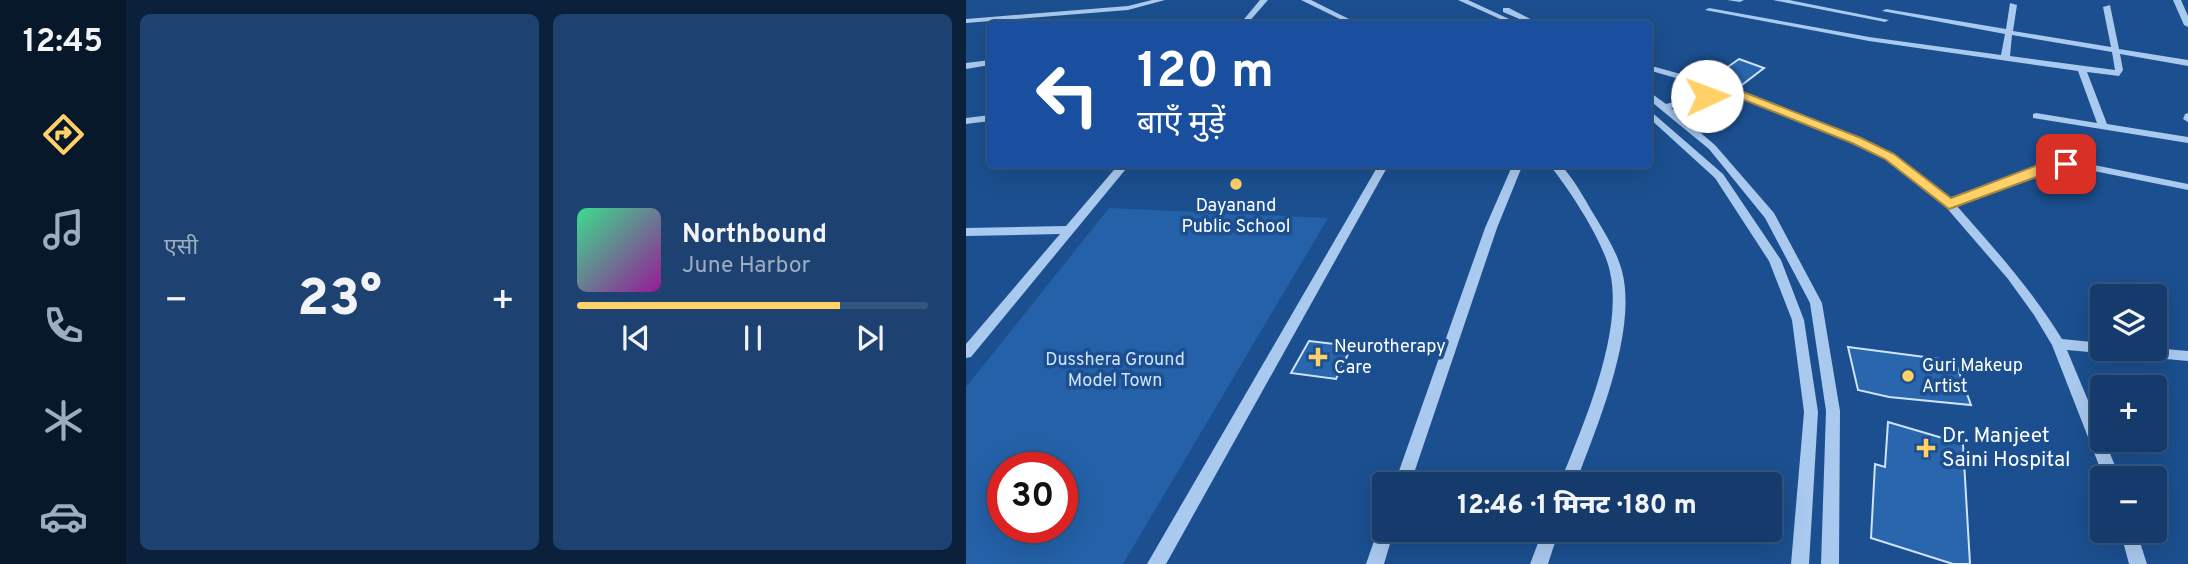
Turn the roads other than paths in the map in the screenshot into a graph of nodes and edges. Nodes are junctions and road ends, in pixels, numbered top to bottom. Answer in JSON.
{"nodes":[{"id":1,"x":1161,"y":0,"type":"edge"},
{"id":2,"x":1264,"y":0,"type":"edge"},
{"id":3,"x":1305,"y":0,"type":"edge"},
{"id":4,"x":1462,"y":0,"type":"edge"},
{"id":5,"x":1483,"y":0,"type":"edge"},
{"id":6,"x":1731,"y":0,"type":"edge"},
{"id":7,"x":1740,"y":0,"type":"edge"},
{"id":8,"x":1777,"y":0,"type":"edge"},
{"id":9,"x":1891,"y":0,"type":"edge"},
{"id":10,"x":2177,"y":0,"type":"edge"},
{"id":11,"x":2013,"y":5,"type":"dead end"},
{"id":12,"x":2107,"y":7,"type":"dead end"},
{"id":13,"x":1709,"y":10,"type":"dead end"},
{"id":14,"x":1886,"y":16,"type":"junction"},
{"id":15,"x":966,"y":21,"type":"edge"},
{"id":16,"x":1246,"y":21,"type":"edge"},
{"id":17,"x":1349,"y":21,"type":"edge"},
{"id":18,"x":1509,"y":21,"type":"edge"},
{"id":19,"x":1528,"y":21,"type":"edge"},
{"id":20,"x":2188,"y":25,"type":"edge"},
{"id":21,"x":2008,"y":31,"type":"junction"},
{"id":22,"x":1883,"y":41,"type":"junction"},
{"id":23,"x":2113,"y":48,"type":"junction"},
{"id":24,"x":2005,"y":58,"type":"junction"},
{"id":25,"x":987,"y":63,"type":"edge"},
{"id":26,"x":2188,"y":63,"type":"edge"},
{"id":27,"x":966,"y":66,"type":"edge"},
{"id":28,"x":1652,"y":67,"type":"edge"},
{"id":29,"x":2082,"y":70,"type":"junction"},
{"id":30,"x":1728,"y":90,"type":"junction"},
{"id":31,"x":1652,"y":97,"type":"edge"},
{"id":32,"x":1665,"y":107,"type":"junction"},
{"id":33,"x":1652,"y":116,"type":"edge"},
{"id":34,"x":2036,"y":116,"type":"dead end"},
{"id":35,"x":987,"y":118,"type":"edge"},
{"id":36,"x":966,"y":121,"type":"edge"},
{"id":37,"x":2103,"y":127,"type":"junction"},
{"id":38,"x":2188,"y":140,"type":"edge"},
{"id":39,"x":1122,"y":168,"type":"edge"},
{"id":40,"x":1382,"y":168,"type":"edge"},
{"id":41,"x":1516,"y":168,"type":"edge"},
{"id":42,"x":1558,"y":168,"type":"edge"},
{"id":43,"x":2188,"y":187,"type":"edge"},
{"id":44,"x":1949,"y":204,"type":"junction"},
{"id":45,"x":1069,"y":230,"type":"junction"},
{"id":46,"x":966,"y":232,"type":"edge"},
{"id":47,"x":2058,"y":344,"type":"junction"},
{"id":48,"x":2090,"y":347,"type":"edge"},
{"id":49,"x":966,"y":353,"type":"edge"},
{"id":50,"x":2167,"y":354,"type":"edge"},
{"id":51,"x":2188,"y":356,"type":"edge"},
{"id":52,"x":2107,"y":466,"type":"edge"},
{"id":53,"x":1407,"y":472,"type":"edge"},
{"id":54,"x":1572,"y":472,"type":"edge"},
{"id":55,"x":1382,"y":542,"type":"edge"},
{"id":56,"x":1547,"y":542,"type":"edge"},
{"id":57,"x":2132,"y":543,"type":"edge"},
{"id":58,"x":1156,"y":564,"type":"edge"},
{"id":59,"x":1375,"y":564,"type":"edge"},
{"id":60,"x":1539,"y":564,"type":"edge"},
{"id":61,"x":1800,"y":564,"type":"edge"},
{"id":62,"x":1830,"y":564,"type":"edge"},
{"id":63,"x":2138,"y":564,"type":"edge"}],
"edges":[{"from":1,"to":15,"type":"street"},
{"from":2,"to":16,"type":"street"},
{"from":3,"to":17,"type":"street"},
{"from":4,"to":18,"type":"street"},
{"from":5,"to":19,"type":"street"},
{"from":6,"to":7,"type":"street"},
{"from":8,"to":14,"type":"street"},
{"from":9,"to":14,"type":"street"},
{"from":10,"to":20,"type":"street"},
{"from":11,"to":21,"type":"street"},
{"from":12,"to":23,"type":"street"},
{"from":13,"to":22,"type":"street"},
{"from":14,"to":21,"type":"street"},
{"from":14,"to":22,"type":"street"},
{"from":21,"to":23,"type":"street"},
{"from":21,"to":24,"type":"street"},
{"from":22,"to":24,"type":"street"},
{"from":23,"to":26,"type":"street"},
{"from":23,"to":29,"type":"street"},
{"from":24,"to":29,"type":"street"},
{"from":25,"to":27,"type":"street"},
{"from":28,"to":30,"type":"street"},
{"from":29,"to":37,"type":"street"},
{"from":30,"to":32,"type":"street"},
{"from":30,"to":44,"type":"street"},
{"from":31,"to":32,"type":"street"},
{"from":32,"to":62,"type":"street"},
{"from":33,"to":61,"type":"street"},
{"from":34,"to":37,"type":"street"},
{"from":35,"to":36,"type":"street"},
{"from":37,"to":38,"type":"street"},
{"from":39,"to":45,"type":"street"},
{"from":40,"to":58,"type":"street"},
{"from":41,"to":53,"type":"street"},
{"from":42,"to":54,"type":"street"},
{"from":43,"to":44,"type":"street"},
{"from":44,"to":47,"type":"street"},
{"from":45,"to":46,"type":"street"},
{"from":45,"to":49,"type":"street"},
{"from":47,"to":48,"type":"street"},
{"from":47,"to":52,"type":"street"},
{"from":50,"to":51,"type":"street"},
{"from":55,"to":59,"type":"street"},
{"from":56,"to":60,"type":"street"},
{"from":57,"to":63,"type":"street"}]}
